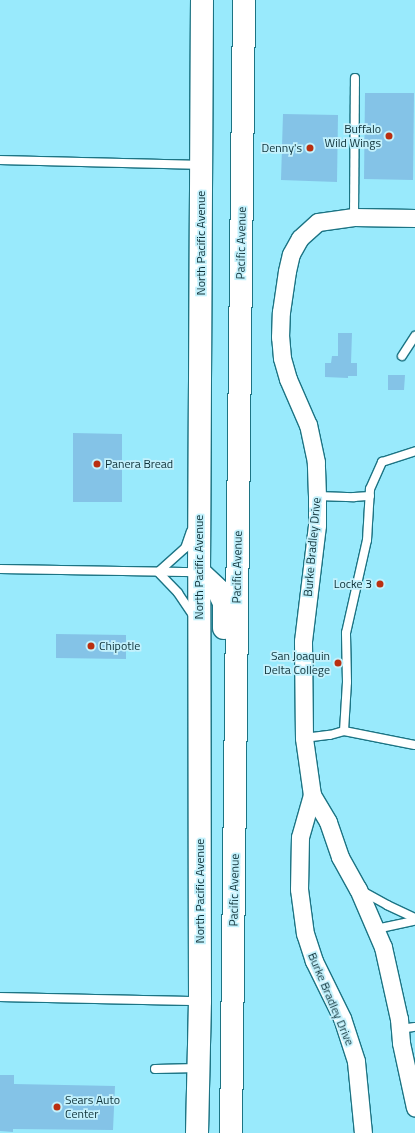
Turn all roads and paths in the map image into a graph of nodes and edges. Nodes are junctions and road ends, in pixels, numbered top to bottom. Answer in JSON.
{"nodes":[{"id":1,"x":202,"y":0,"type":"edge"},
{"id":2,"x":244,"y":0,"type":"edge"},
{"id":3,"x":355,"y":78,"type":"dead end"},
{"id":4,"x":0,"y":160,"type":"edge"},
{"id":5,"x":201,"y":165,"type":"junction"},
{"id":6,"x":354,"y":217,"type":"junction"},
{"id":7,"x":415,"y":218,"type":"edge"},
{"id":8,"x":415,"y":336,"type":"edge"},
{"id":9,"x":402,"y":356,"type":"dead end"},
{"id":10,"x":415,"y":451,"type":"edge"},
{"id":11,"x":317,"y":496,"type":"junction"},
{"id":12,"x":370,"y":496,"type":"junction"},
{"id":13,"x":199,"y":510,"type":"junction"},
{"id":14,"x":0,"y":569,"type":"edge"},
{"id":15,"x":158,"y":572,"type":"junction"},
{"id":16,"x":199,"y":572,"type":"junction"},
{"id":17,"x":199,"y":625,"type":"junction"},
{"id":18,"x":344,"y":731,"type":"junction"},
{"id":19,"x":235,"y":738,"type":"junction"},
{"id":20,"x":304,"y":738,"type":"junction"},
{"id":21,"x":415,"y":745,"type":"edge"},
{"id":22,"x":312,"y":795,"type":"junction"},
{"id":23,"x":358,"y":889,"type":"junction"},
{"id":24,"x":415,"y":918,"type":"edge"},
{"id":25,"x":415,"y":921,"type":"edge"},
{"id":26,"x":376,"y":929,"type":"junction"},
{"id":27,"x":0,"y":997,"type":"edge"},
{"id":28,"x":200,"y":1001,"type":"junction"},
{"id":29,"x":407,"y":1028,"type":"edge"},
{"id":30,"x":199,"y":1068,"type":"junction"},
{"id":31,"x":155,"y":1069,"type":"dead end"},
{"id":32,"x":415,"y":1108,"type":"edge"},
{"id":33,"x":197,"y":1133,"type":"edge"},
{"id":34,"x":231,"y":1133,"type":"edge"},
{"id":35,"x":363,"y":1133,"type":"edge"}],
"edges":[{"from":1,"to":5,"type":"main road","name":"North Pacific Avenue"},
{"from":2,"to":19,"type":"main road","name":"Pacific Avenue"},
{"from":3,"to":6,"type":"lane"},
{"from":4,"to":5,"type":"lane"},
{"from":5,"to":13,"type":"main road","name":"North Pacific Avenue"},
{"from":6,"to":7,"type":"street","name":"Burke Bradley Drive"},
{"from":6,"to":11,"type":"street","name":"Burke Bradley Drive"},
{"from":8,"to":9,"type":"lane"},
{"from":10,"to":12,"type":"lane"},
{"from":11,"to":12,"type":"lane"},
{"from":11,"to":20,"type":"street","name":"Burke Bradley Drive"},
{"from":12,"to":18,"type":"lane"},
{"from":13,"to":15,"type":"lane"},
{"from":13,"to":16,"type":"main road","name":"North Pacific Avenue"},
{"from":14,"to":15,"type":"lane"},
{"from":15,"to":16,"type":"lane"},
{"from":15,"to":17,"type":"lane"},
{"from":16,"to":17,"type":"main road","name":"North Pacific Avenue"},
{"from":16,"to":19,"type":"main road"},
{"from":17,"to":28,"type":"main road","name":"North Pacific Avenue"},
{"from":18,"to":20,"type":"lane"},
{"from":18,"to":21,"type":"lane"},
{"from":19,"to":34,"type":"main road","name":"Pacific Avenue"},
{"from":20,"to":22,"type":"street","name":"Burke Bradley Drive"},
{"from":22,"to":23,"type":"street","name":"Burke Bradley Drive"},
{"from":22,"to":35,"type":"street","name":"Burke Bradley Drive"},
{"from":23,"to":24,"type":"lane"},
{"from":23,"to":26,"type":"street","name":"Burke Bradley Drive"},
{"from":25,"to":26,"type":"lane"},
{"from":26,"to":29,"type":"street","name":"Burke Bradley Drive"},
{"from":27,"to":28,"type":"lane"},
{"from":28,"to":30,"type":"main road","name":"North Pacific Avenue"},
{"from":29,"to":32,"type":"street","name":"Burke Bradley Drive"},
{"from":30,"to":31,"type":"lane"},
{"from":30,"to":33,"type":"main road","name":"North Pacific Avenue"}]}
